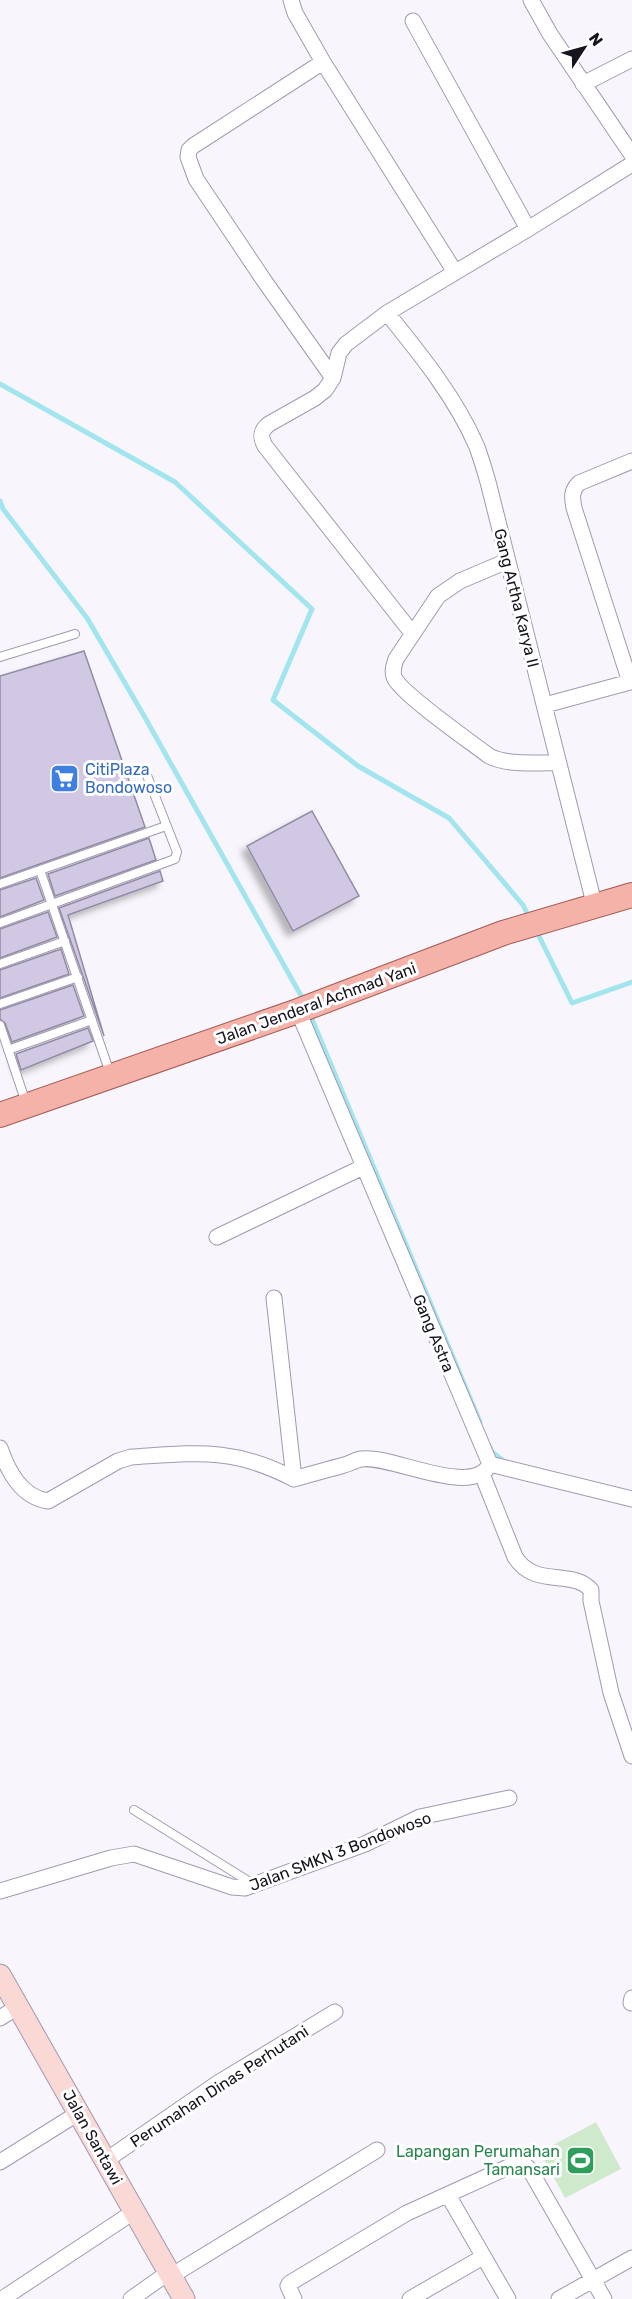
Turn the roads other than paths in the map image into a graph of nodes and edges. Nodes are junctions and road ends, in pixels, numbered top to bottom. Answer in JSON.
{"nodes":[{"id":1,"x":291,"y":0,"type":"edge"},
{"id":2,"x":531,"y":0,"type":"edge"},
{"id":3,"x":412,"y":21,"type":"dead end"},
{"id":4,"x":632,"y":59,"type":"edge"},
{"id":5,"x":323,"y":62,"type":"junction"},
{"id":6,"x":583,"y":84,"type":"junction"},
{"id":7,"x":632,"y":155,"type":"edge"},
{"id":8,"x":632,"y":164,"type":"edge"},
{"id":9,"x":528,"y":229,"type":"junction"},
{"id":10,"x":454,"y":272,"type":"junction"},
{"id":11,"x":387,"y":313,"type":"junction"},
{"id":12,"x":333,"y":378,"type":"junction"},
{"id":13,"x":632,"y":461,"type":"edge"},
{"id":14,"x":507,"y":561,"type":"junction"},
{"id":15,"x":412,"y":633,"type":"junction"},
{"id":16,"x":75,"y":634,"type":"dead end"},
{"id":17,"x":0,"y":657,"type":"edge"},
{"id":18,"x":545,"y":705,"type":"junction"},
{"id":19,"x":559,"y":763,"type":"junction"},
{"id":20,"x":146,"y":773,"type":"dead end"},
{"id":21,"x":166,"y":826,"type":"junction"},
{"id":22,"x":40,"y":870,"type":"junction"},
{"id":23,"x":0,"y":884,"type":"edge"},
{"id":24,"x":632,"y":895,"type":"edge"},
{"id":25,"x":52,"y":903,"type":"junction"},
{"id":26,"x":595,"y":907,"type":"junction"},
{"id":27,"x":0,"y":923,"type":"edge"},
{"id":28,"x":65,"y":941,"type":"junction"},
{"id":29,"x":0,"y":964,"type":"edge"},
{"id":30,"x":78,"y":977,"type":"junction"},
{"id":31,"x":0,"y":1004,"type":"edge"},
{"id":32,"x":308,"y":1007,"type":"junction"},
{"id":33,"x":92,"y":1020,"type":"junction"},
{"id":34,"x":0,"y":1025,"type":"edge"},
{"id":35,"x":8,"y":1050,"type":"junction"},
{"id":36,"x":112,"y":1076,"type":"junction"},
{"id":37,"x":26,"y":1105,"type":"junction"},
{"id":38,"x":0,"y":1115,"type":"edge"},
{"id":39,"x":363,"y":1167,"type":"junction"},
{"id":40,"x":217,"y":1237,"type":"dead end"},
{"id":41,"x":274,"y":1298,"type":"dead end"},
{"id":42,"x":0,"y":1448,"type":"edge"},
{"id":43,"x":486,"y":1469,"type":"junction"},
{"id":44,"x":294,"y":1479,"type":"junction"},
{"id":45,"x":632,"y":1499,"type":"edge"},
{"id":46,"x":632,"y":1756,"type":"edge"},
{"id":47,"x":509,"y":1798,"type":"dead end"},
{"id":48,"x":134,"y":1810,"type":"dead end"},
{"id":49,"x":254,"y":1884,"type":"junction"},
{"id":50,"x":0,"y":1891,"type":"edge"},
{"id":51,"x":0,"y":1975,"type":"edge"},
{"id":52,"x":18,"y":2006,"type":"junction"},
{"id":53,"x":335,"y":2012,"type":"dead end"},
{"id":54,"x":0,"y":2018,"type":"edge"},
{"id":55,"x":80,"y":2112,"type":"junction"},
{"id":56,"x":377,"y":2150,"type":"dead end"},
{"id":57,"x":105,"y":2161,"type":"junction"},
{"id":58,"x":0,"y":2162,"type":"edge"},
{"id":59,"x":448,"y":2195,"type":"junction"},
{"id":60,"x":135,"y":2211,"type":"junction"},
{"id":61,"x":483,"y":2257,"type":"junction"},
{"id":62,"x":632,"y":2258,"type":"edge"},
{"id":63,"x":169,"y":2273,"type":"junction"},
{"id":64,"x":592,"y":2280,"type":"junction"},
{"id":65,"x":2,"y":2299,"type":"edge"},
{"id":66,"x":131,"y":2299,"type":"edge"},
{"id":67,"x":184,"y":2299,"type":"edge"},
{"id":68,"x":294,"y":2299,"type":"edge"},
{"id":69,"x":410,"y":2299,"type":"edge"},
{"id":70,"x":508,"y":2299,"type":"edge"},
{"id":71,"x":559,"y":2299,"type":"edge"},
{"id":72,"x":604,"y":2299,"type":"edge"}],
"edges":[{"from":1,"to":5,"type":"street"},
{"from":2,"to":6,"type":"street"},
{"from":3,"to":9,"type":"street"},
{"from":4,"to":6,"type":"street"},
{"from":5,"to":10,"type":"street"},
{"from":5,"to":12,"type":"street"},
{"from":6,"to":7,"type":"street"},
{"from":8,"to":9,"type":"street"},
{"from":9,"to":10,"type":"street"},
{"from":10,"to":11,"type":"street"},
{"from":11,"to":12,"type":"street"},
{"from":11,"to":14,"type":"street","name":"Gang Artha Karya II"},
{"from":12,"to":15,"type":"street"},
{"from":13,"to":18,"type":"street"},
{"from":14,"to":15,"type":"street"},
{"from":14,"to":18,"type":"street","name":"Gang Artha Karya II"},
{"from":15,"to":19,"type":"street"},
{"from":16,"to":17,"type":"lane"},
{"from":18,"to":19,"type":"street","name":"Gang Artha Karya II"},
{"from":19,"to":26,"type":"street","name":"Gang Artha Karya II"},
{"from":20,"to":21,"type":"lane"},
{"from":21,"to":22,"type":"lane"},
{"from":21,"to":25,"type":"lane"},
{"from":22,"to":23,"type":"lane"},
{"from":22,"to":25,"type":"lane"},
{"from":24,"to":26,"type":"main road","name":"Jalan Jenderal Achmad Yani"},
{"from":25,"to":27,"type":"lane"},
{"from":25,"to":28,"type":"lane"},
{"from":26,"to":32,"type":"main road","name":"Jalan Jenderal Achmad Yani"},
{"from":28,"to":29,"type":"lane"},
{"from":28,"to":30,"type":"lane"},
{"from":30,"to":31,"type":"lane"},
{"from":30,"to":33,"type":"lane"},
{"from":32,"to":36,"type":"main road","name":"Jalan Jenderal Achmad Yani"},
{"from":32,"to":39,"type":"street","name":"Gang Astra"},
{"from":33,"to":35,"type":"lane"},
{"from":33,"to":36,"type":"lane"},
{"from":34,"to":35,"type":"lane"},
{"from":35,"to":37,"type":"lane"},
{"from":36,"to":37,"type":"main road","name":"Jalan Jenderal Achmad Yani"},
{"from":37,"to":38,"type":"main road","name":"Jalan Jenderal Achmad Yani"},
{"from":39,"to":40,"type":"street"},
{"from":39,"to":43,"type":"street","name":"Gang Astra"},
{"from":41,"to":44,"type":"street"},
{"from":42,"to":44,"type":"street"},
{"from":43,"to":44,"type":"street"},
{"from":43,"to":45,"type":"street"},
{"from":43,"to":46,"type":"street","name":"Gang Astra"},
{"from":47,"to":49,"type":"street","name":"Jalan SMKN 3 Bondowoso"},
{"from":48,"to":49,"type":"lane"},
{"from":49,"to":50,"type":"street","name":"Jalan SMKN 3 Bondowoso"},
{"from":51,"to":52,"type":"main road","name":"Jalan Santawi"},
{"from":52,"to":54,"type":"street"},
{"from":52,"to":55,"type":"main road","name":"Jalan Santawi"},
{"from":53,"to":57,"type":"street","name":"Perumahan Dinas Perhutani"},
{"from":55,"to":57,"type":"main road","name":"Jalan Santawi"},
{"from":55,"to":58,"type":"street"},
{"from":56,"to":63,"type":"street"},
{"from":57,"to":60,"type":"main road","name":"Jalan Santawi"},
{"from":59,"to":61,"type":"street"},
{"from":59,"to":64,"type":"street"},
{"from":59,"to":68,"type":"street"},
{"from":60,"to":63,"type":"main road","name":"Jalan Santawi"},
{"from":60,"to":65,"type":"street"},
{"from":61,"to":69,"type":"street"},
{"from":61,"to":70,"type":"street"},
{"from":62,"to":64,"type":"street"},
{"from":63,"to":66,"type":"street"},
{"from":63,"to":67,"type":"main road","name":"Jalan Santawi"},
{"from":64,"to":71,"type":"street"},
{"from":64,"to":72,"type":"street"}]}
